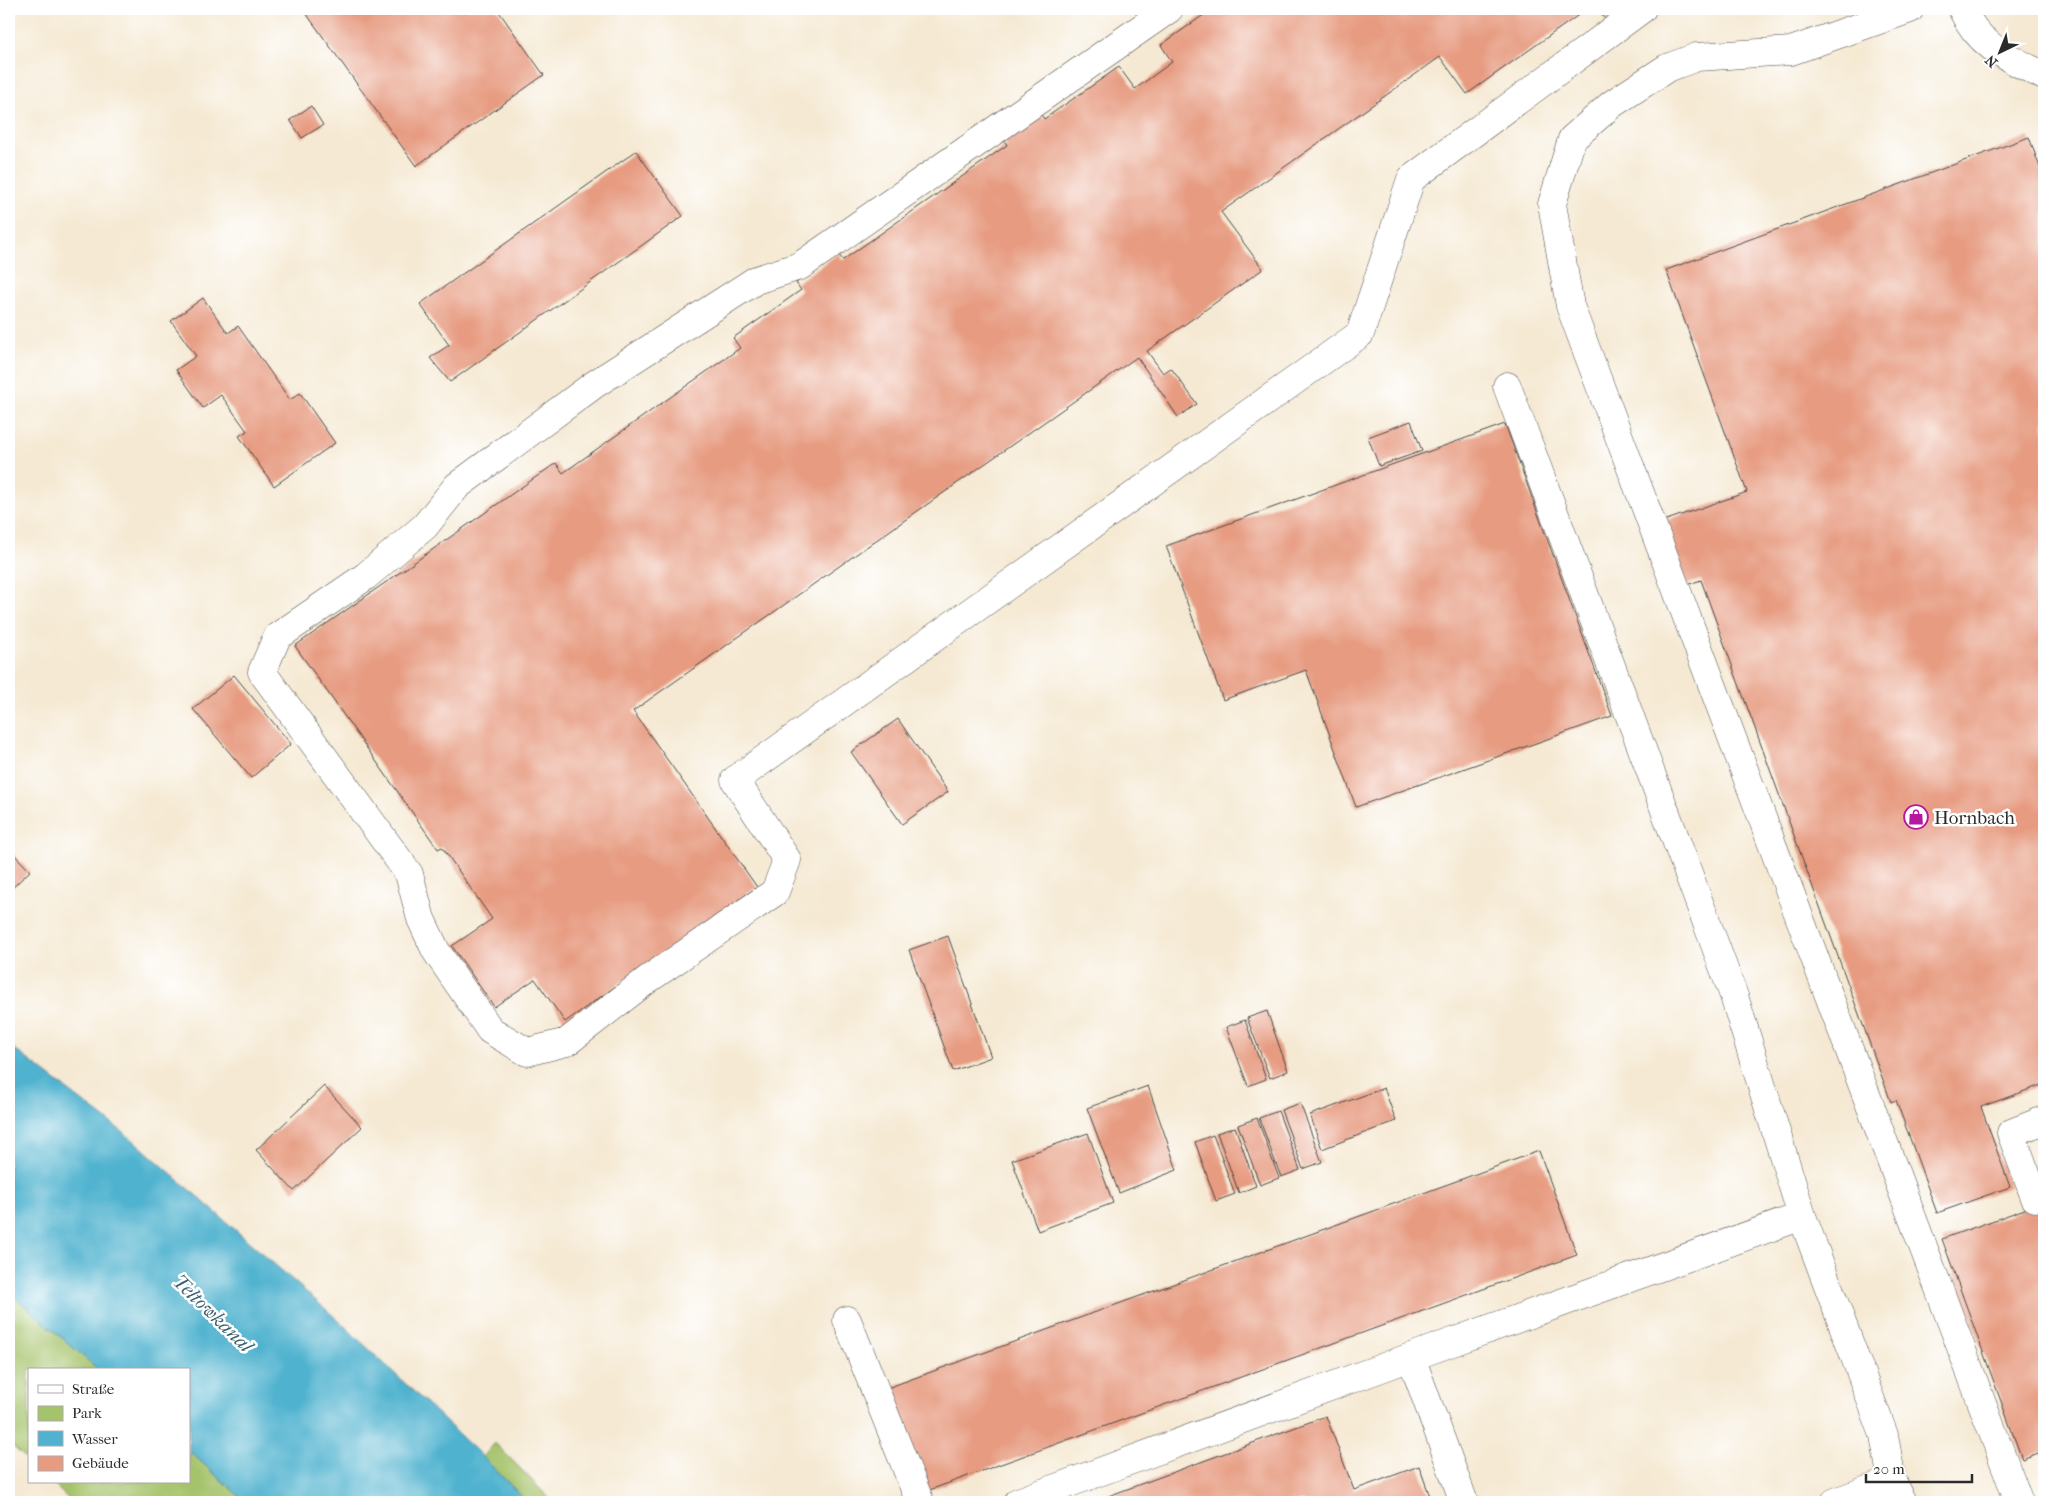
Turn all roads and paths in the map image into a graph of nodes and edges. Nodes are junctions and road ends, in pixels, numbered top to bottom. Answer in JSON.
{"nodes":[{"id":1,"x":1169,"y":9,"type":"edge"},
{"id":2,"x":1642,"y":9,"type":"edge"},
{"id":3,"x":1910,"y":9,"type":"edge"},
{"id":4,"x":1962,"y":9,"type":"edge"},
{"id":5,"x":2044,"y":76,"type":"edge"},
{"id":6,"x":1507,"y":386,"type":"dead end"},
{"id":7,"x":2044,"y":1120,"type":"edge"},
{"id":8,"x":2044,"y":1195,"type":"edge"},
{"id":9,"x":1802,"y":1216,"type":"junction"},
{"id":10,"x":847,"y":1320,"type":"dead end"},
{"id":11,"x":1411,"y":1357,"type":"junction"},
{"id":12,"x":1898,"y":1492,"type":"edge"},
{"id":13,"x":920,"y":1502,"type":"edge"},
{"id":14,"x":1018,"y":1502,"type":"edge"},
{"id":15,"x":1464,"y":1502,"type":"edge"},
{"id":16,"x":1835,"y":1502,"type":"edge"},
{"id":17,"x":2019,"y":1502,"type":"edge"}],
"edges":[{"from":1,"to":2,"type":"lane"},
{"from":3,"to":17,"type":"lane"},
{"from":4,"to":5,"type":"lane"},
{"from":6,"to":9,"type":"lane"},
{"from":7,"to":8,"type":"lane"},
{"from":9,"to":11,"type":"lane"},
{"from":9,"to":12,"type":"lane"},
{"from":10,"to":13,"type":"lane"},
{"from":11,"to":14,"type":"lane"},
{"from":11,"to":15,"type":"lane"},
{"from":12,"to":16,"type":"lane"}]}
